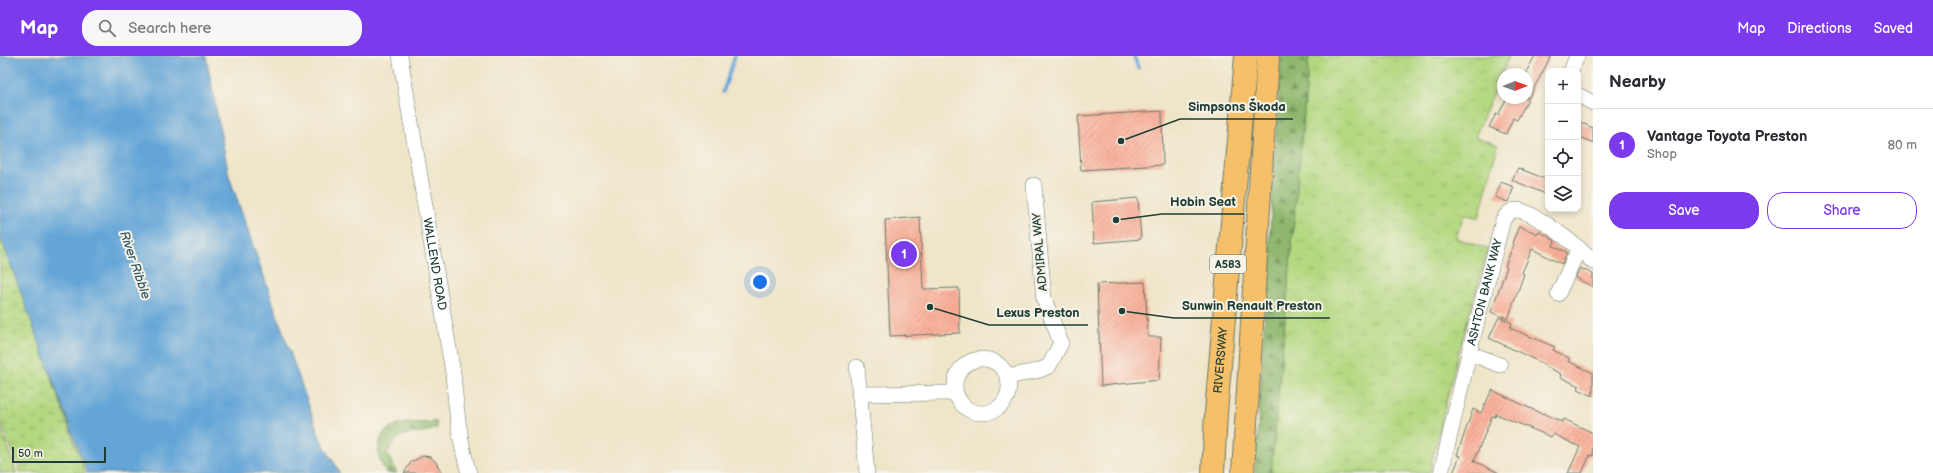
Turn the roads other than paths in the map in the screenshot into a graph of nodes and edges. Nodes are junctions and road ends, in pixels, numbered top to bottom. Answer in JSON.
{"nodes":[{"id":1,"x":400,"y":56,"type":"edge"},
{"id":2,"x":1246,"y":56,"type":"edge"},
{"id":3,"x":1268,"y":56,"type":"edge"},
{"id":4,"x":1577,"y":56,"type":"edge"},
{"id":5,"x":1572,"y":68,"type":"edge"},
{"id":6,"x":1581,"y":97,"type":"edge"},
{"id":7,"x":1593,"y":103,"type":"edge"},
{"id":8,"x":1034,"y":185,"type":"dead end"},
{"id":9,"x":1579,"y":248,"type":"junction"},
{"id":10,"x":1593,"y":262,"type":"edge"},
{"id":11,"x":1558,"y":294,"type":"dead end"},
{"id":12,"x":1469,"y":353,"type":"junction"},
{"id":13,"x":1500,"y":365,"type":"dead end"},
{"id":14,"x":857,"y":367,"type":"dead end"},
{"id":15,"x":1008,"y":377,"type":"junction"},
{"id":16,"x":955,"y":393,"type":"junction"},
{"id":17,"x":859,"y":394,"type":"junction"},
{"id":18,"x":1245,"y":407,"type":"junction"},
{"id":19,"x":468,"y":473,"type":"edge"},
{"id":20,"x":867,"y":473,"type":"edge"},
{"id":21,"x":1214,"y":473,"type":"edge"},
{"id":22,"x":1231,"y":473,"type":"edge"},
{"id":23,"x":1243,"y":473,"type":"edge"},
{"id":24,"x":1442,"y":473,"type":"edge"}],
"edges":[{"from":1,"to":19,"type":"street","name":"WALLEND ROAD"},
{"from":2,"to":21,"type":"highway","name":"RIVERSWAY","number":"A583"},
{"from":3,"to":18,"type":"highway","number":"A583"},
{"from":4,"to":5,"type":"street"},
{"from":6,"to":7,"type":"street"},
{"from":8,"to":15,"type":"street","name":"ADMIRAL WAY"},
{"from":9,"to":10,"type":"street","name":"ASHTON BANK WAY"},
{"from":9,"to":11,"type":"street"},
{"from":9,"to":12,"type":"street","name":"ASHTON BANK WAY"},
{"from":12,"to":13,"type":"street"},
{"from":12,"to":24,"type":"street","name":"ASHTON BANK WAY"},
{"from":14,"to":17,"type":"street"},
{"from":15,"to":16,"type":"street"},
{"from":15,"to":16,"type":"street"},
{"from":16,"to":17,"type":"street"},
{"from":17,"to":20,"type":"street"},
{"from":18,"to":22,"type":"highway","number":"A583"},
{"from":18,"to":23,"type":"highway","number":"A583"}]}
